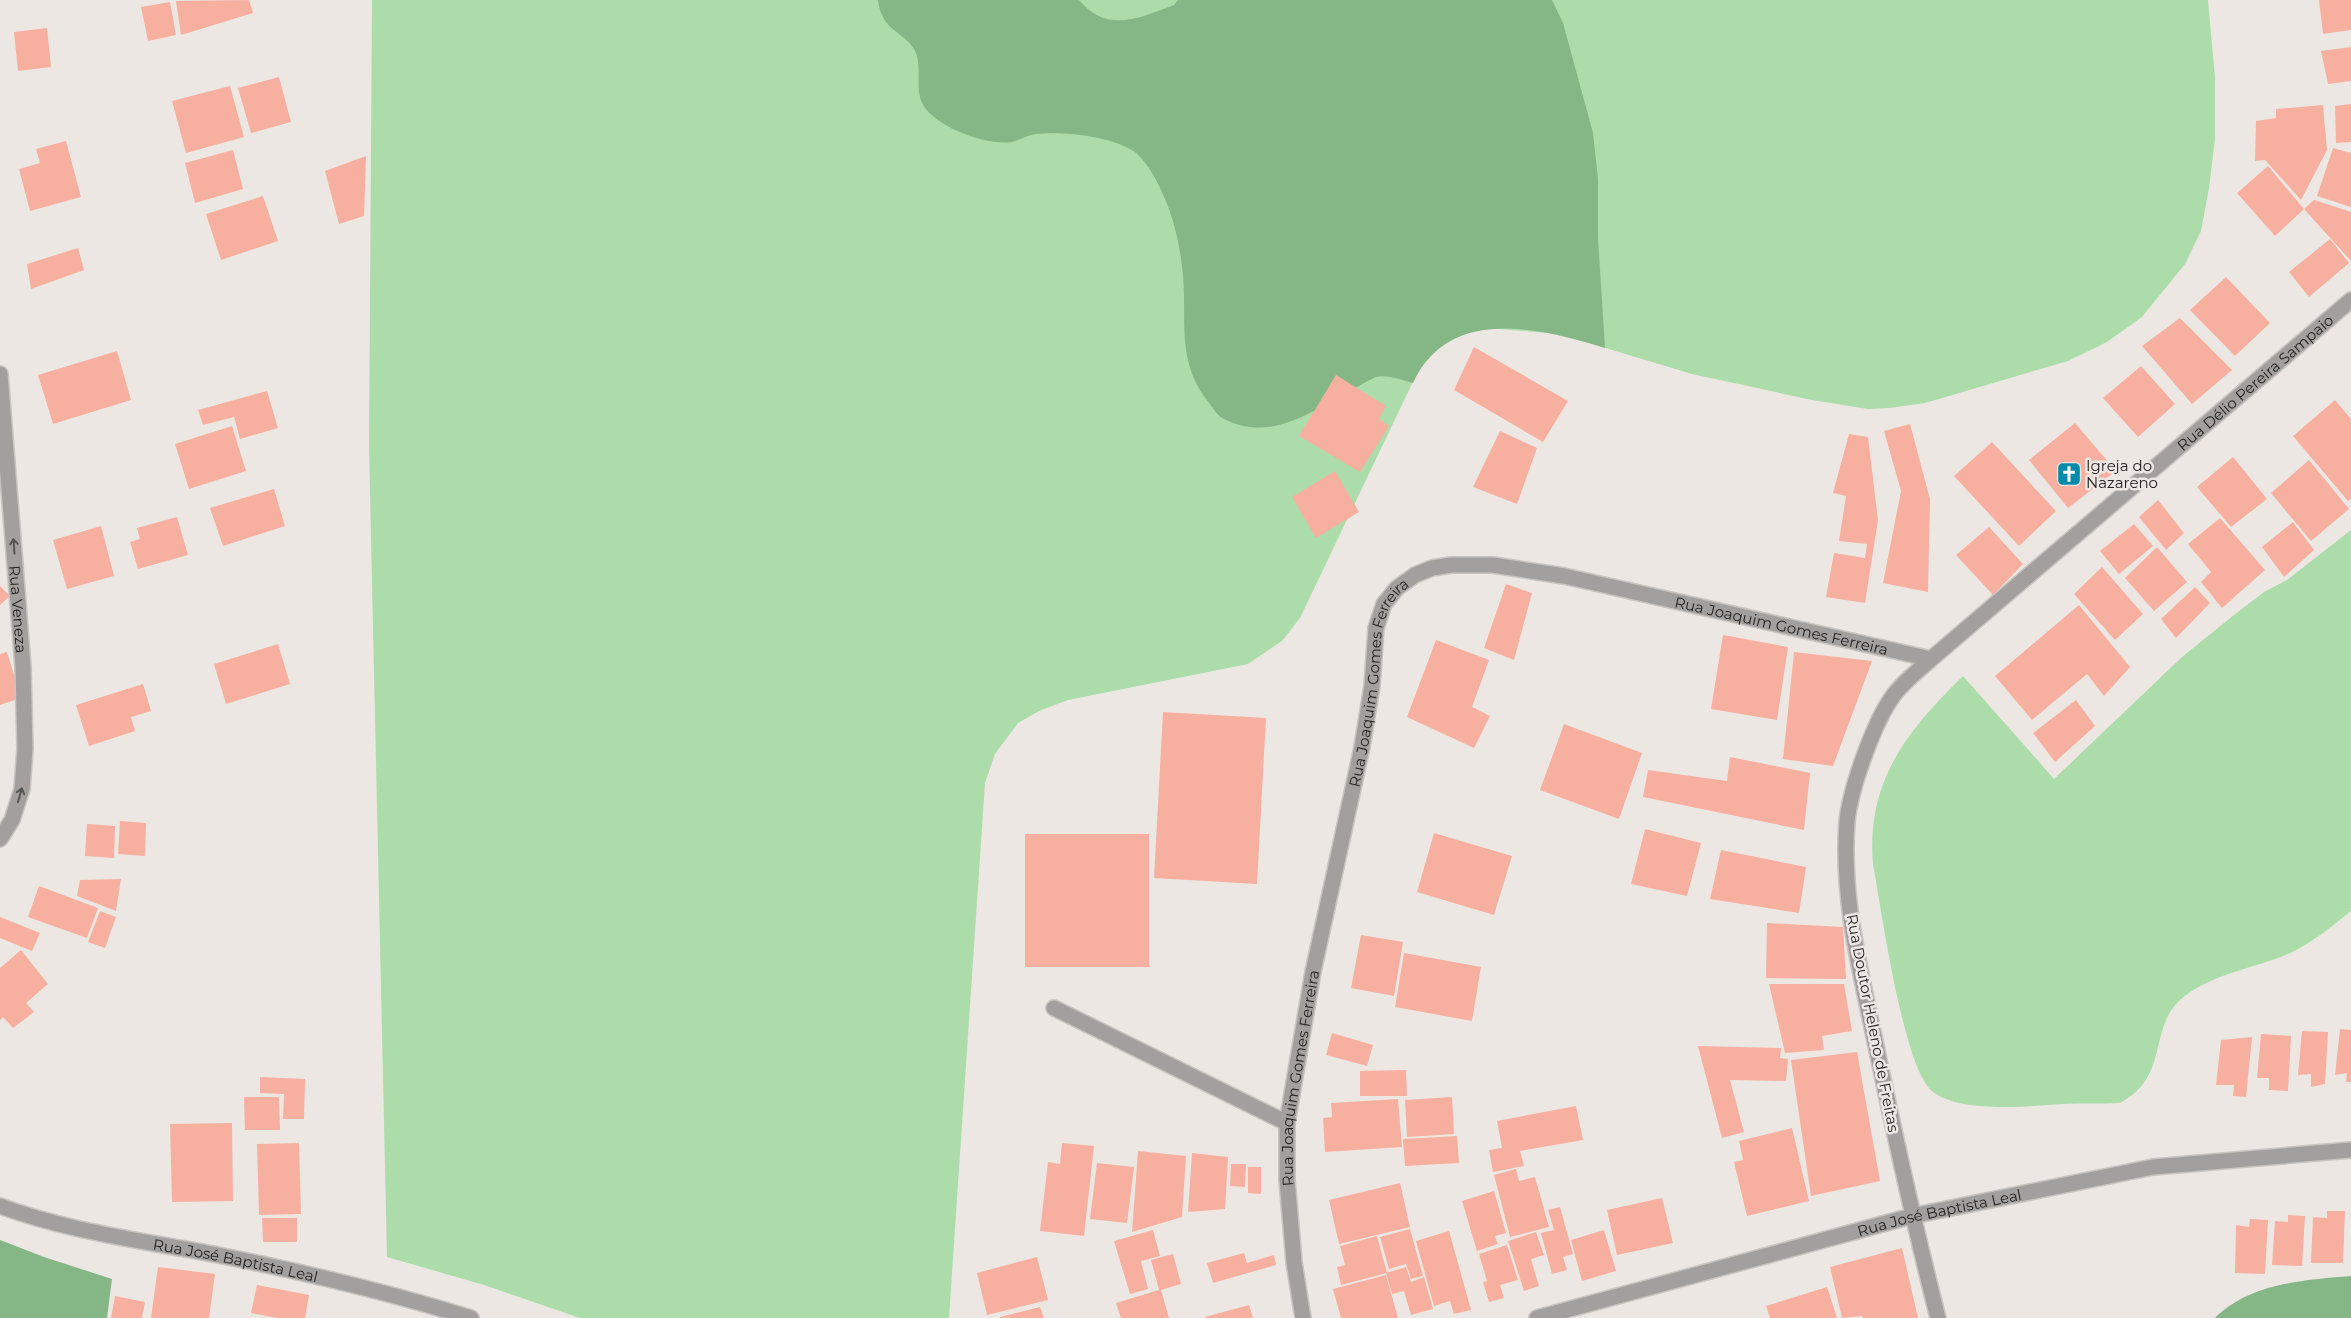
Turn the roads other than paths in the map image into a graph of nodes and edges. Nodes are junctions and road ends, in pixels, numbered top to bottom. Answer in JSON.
{"nodes":[{"id":1,"x":2351,"y":300,"type":"edge"},
{"id":2,"x":0,"y":374,"type":"edge"},
{"id":3,"x":1931,"y":659,"type":"junction"},
{"id":4,"x":0,"y":839,"type":"edge"},
{"id":5,"x":1054,"y":1008,"type":"dead end"},
{"id":6,"x":1288,"y":1123,"type":"junction"},
{"id":7,"x":2351,"y":1150,"type":"edge"},
{"id":8,"x":0,"y":1206,"type":"edge"},
{"id":9,"x":1912,"y":1216,"type":"junction"},
{"id":10,"x":471,"y":1318,"type":"edge"},
{"id":11,"x":1303,"y":1318,"type":"edge"},
{"id":12,"x":1537,"y":1318,"type":"edge"},
{"id":13,"x":1938,"y":1318,"type":"edge"}],
"edges":[{"from":1,"to":3,"type":"street","name":"Rua Délio Pereira Sampaio"},
{"from":4,"to":2,"type":"street","name":"Rua Veneza","one_way":true},
{"from":3,"to":6,"type":"street","name":"Rua Joaquim Gomes Ferreira"},
{"from":3,"to":9,"type":"street","name":"Rua Doutor Heleno de Freitas"},
{"from":5,"to":6,"type":"street"},
{"from":6,"to":11,"type":"street","name":"Rua Joaquim Gomes Ferreira"},
{"from":7,"to":9,"type":"street","name":"Rua José Baptista Leal"},
{"from":8,"to":10,"type":"street","name":"Rua José Baptista Leal"},
{"from":9,"to":12,"type":"street","name":"Rua José Baptista Leal"},
{"from":9,"to":13,"type":"street","name":"Rua Doutor Heleno de Freitas"}]}
